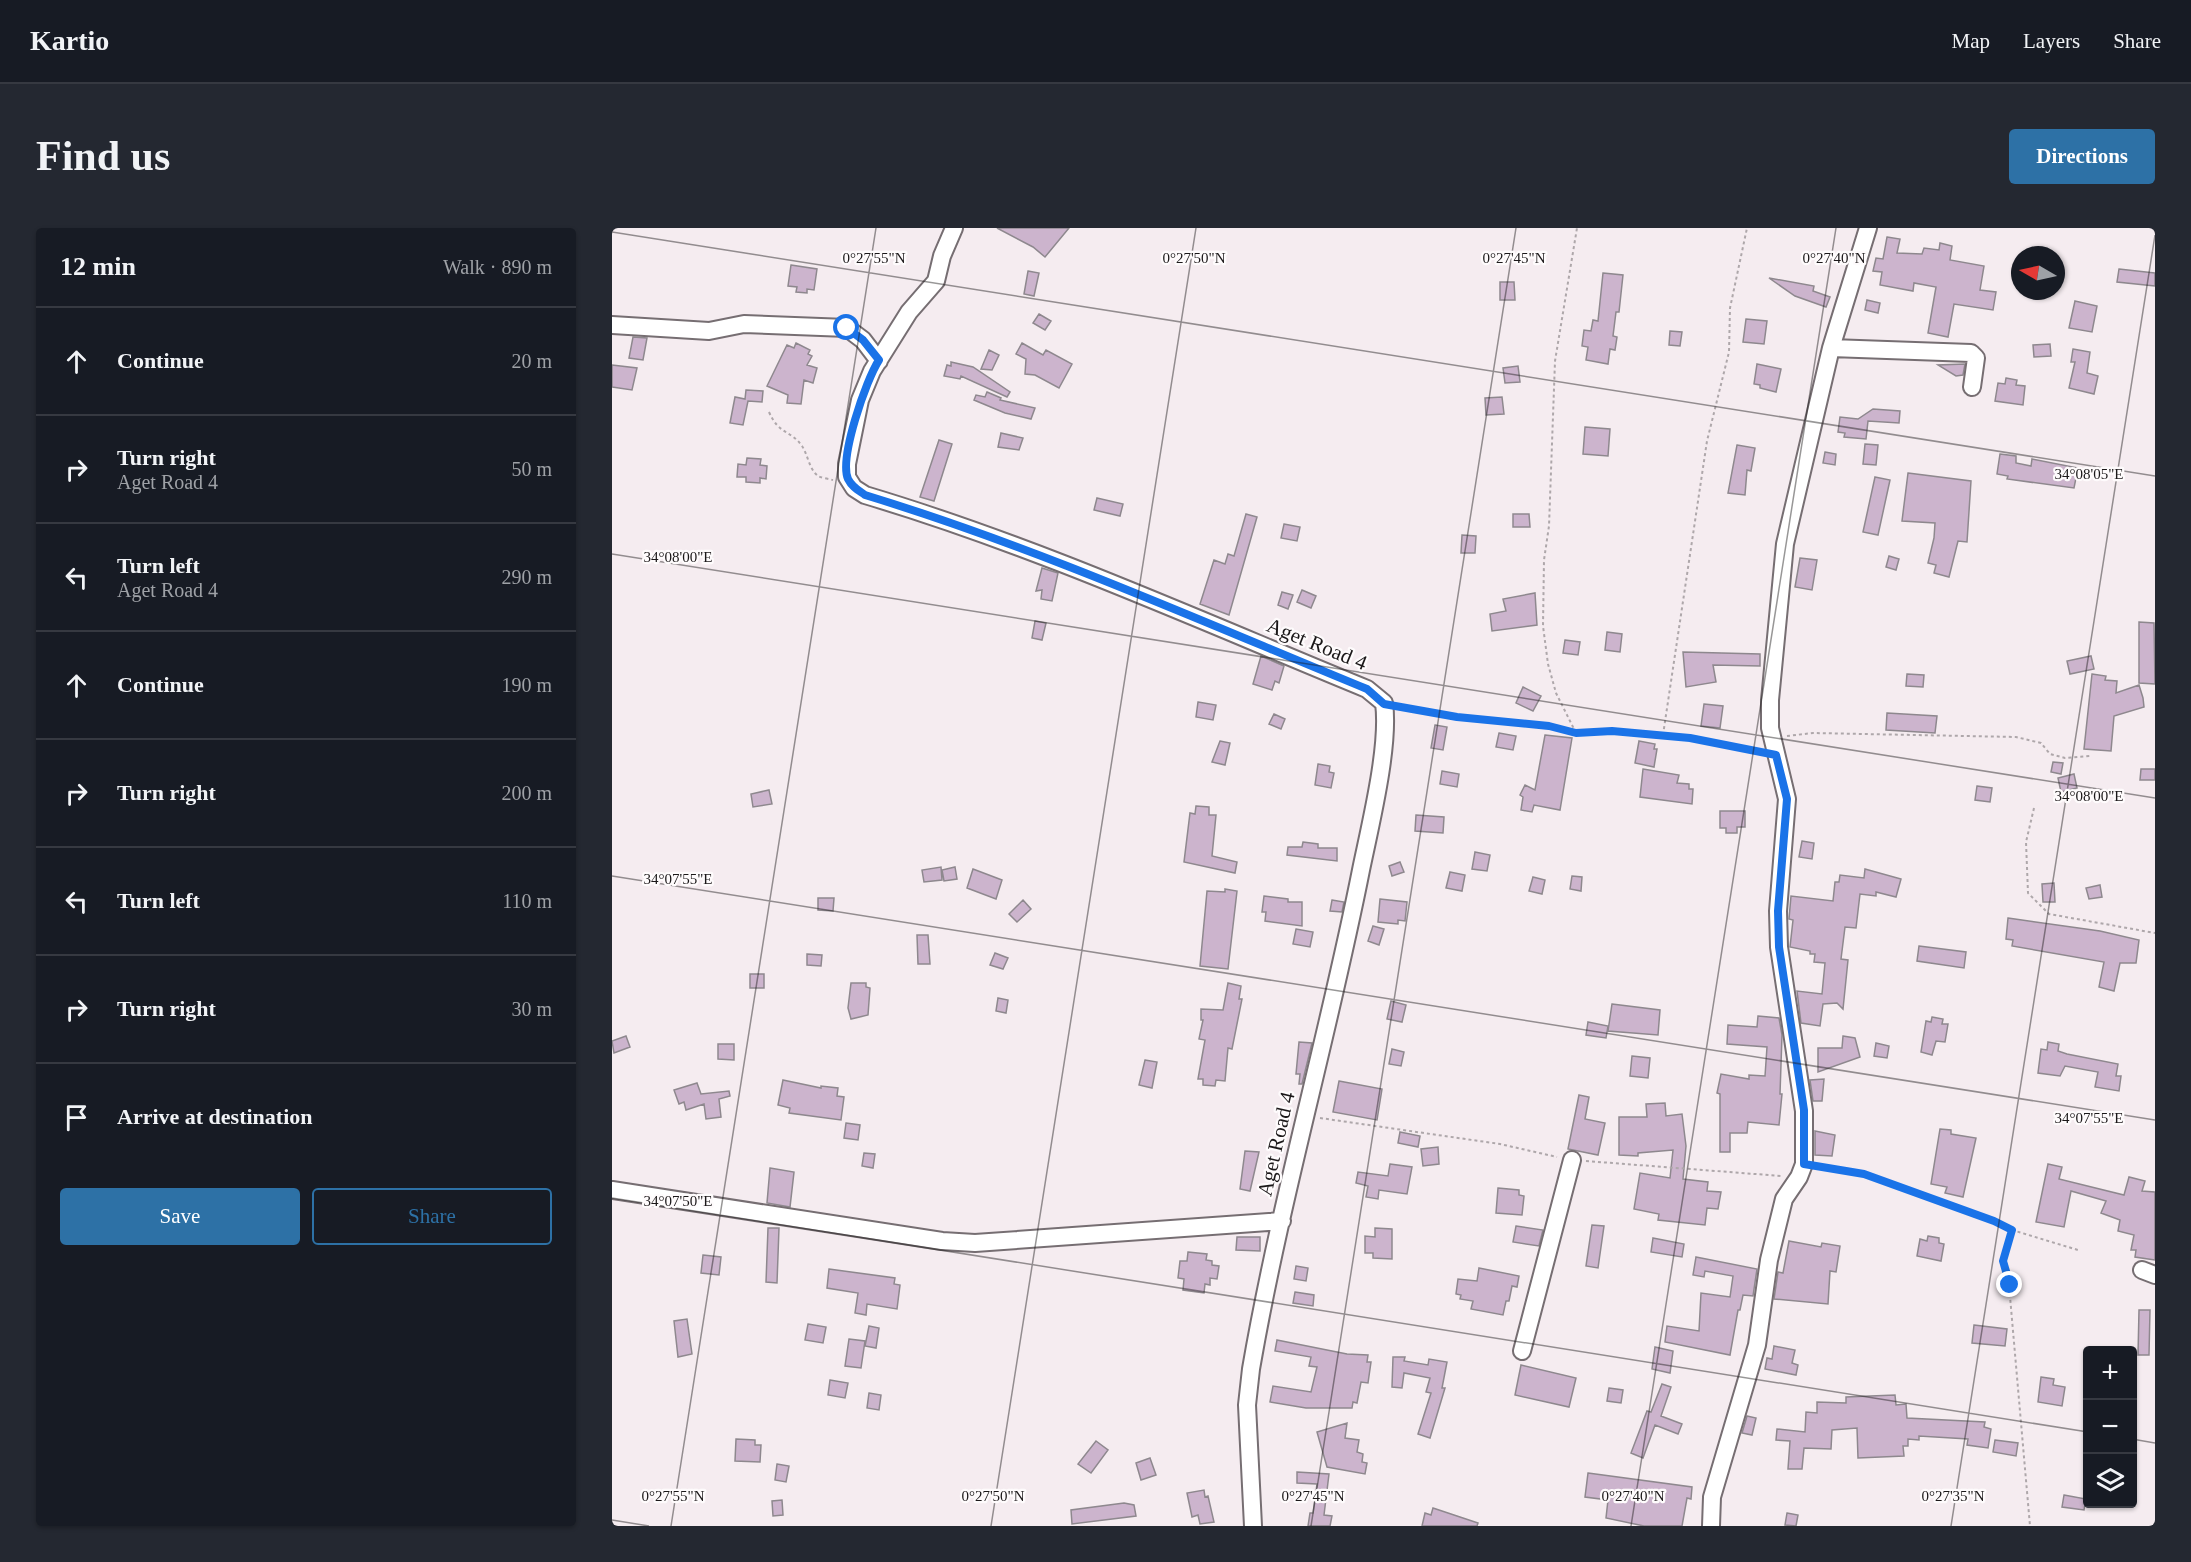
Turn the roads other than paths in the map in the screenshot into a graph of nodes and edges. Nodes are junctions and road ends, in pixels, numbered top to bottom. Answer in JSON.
{"nodes":[{"id":1,"x":954,"y":228,"type":"edge"},
{"id":2,"x":1868,"y":228,"type":"edge"},
{"id":3,"x":612,"y":325,"type":"edge"},
{"id":4,"x":1831,"y":348,"type":"junction"},
{"id":5,"x":879,"y":360,"type":"junction"},
{"id":6,"x":1972,"y":387,"type":"dead end"},
{"id":7,"x":1572,"y":1160,"type":"road end"},
{"id":8,"x":612,"y":1190,"type":"edge"},
{"id":9,"x":1282,"y":1221,"type":"junction"},
{"id":10,"x":1522,"y":1352,"type":"dead end"},
{"id":11,"x":1253,"y":1526,"type":"edge"},
{"id":12,"x":1711,"y":1526,"type":"edge"}],
"edges":[{"from":1,"to":5,"type":"street"},
{"from":2,"to":4,"type":"street"},
{"from":3,"to":5,"type":"street"},
{"from":4,"to":6,"type":"street"},
{"from":4,"to":12,"type":"street"},
{"from":5,"to":9,"type":"street","name":"Aget Road 4"},
{"from":7,"to":10,"type":"street"},
{"from":8,"to":9,"type":"street"},
{"from":9,"to":11,"type":"street","name":"Aget Road 4"}]}
